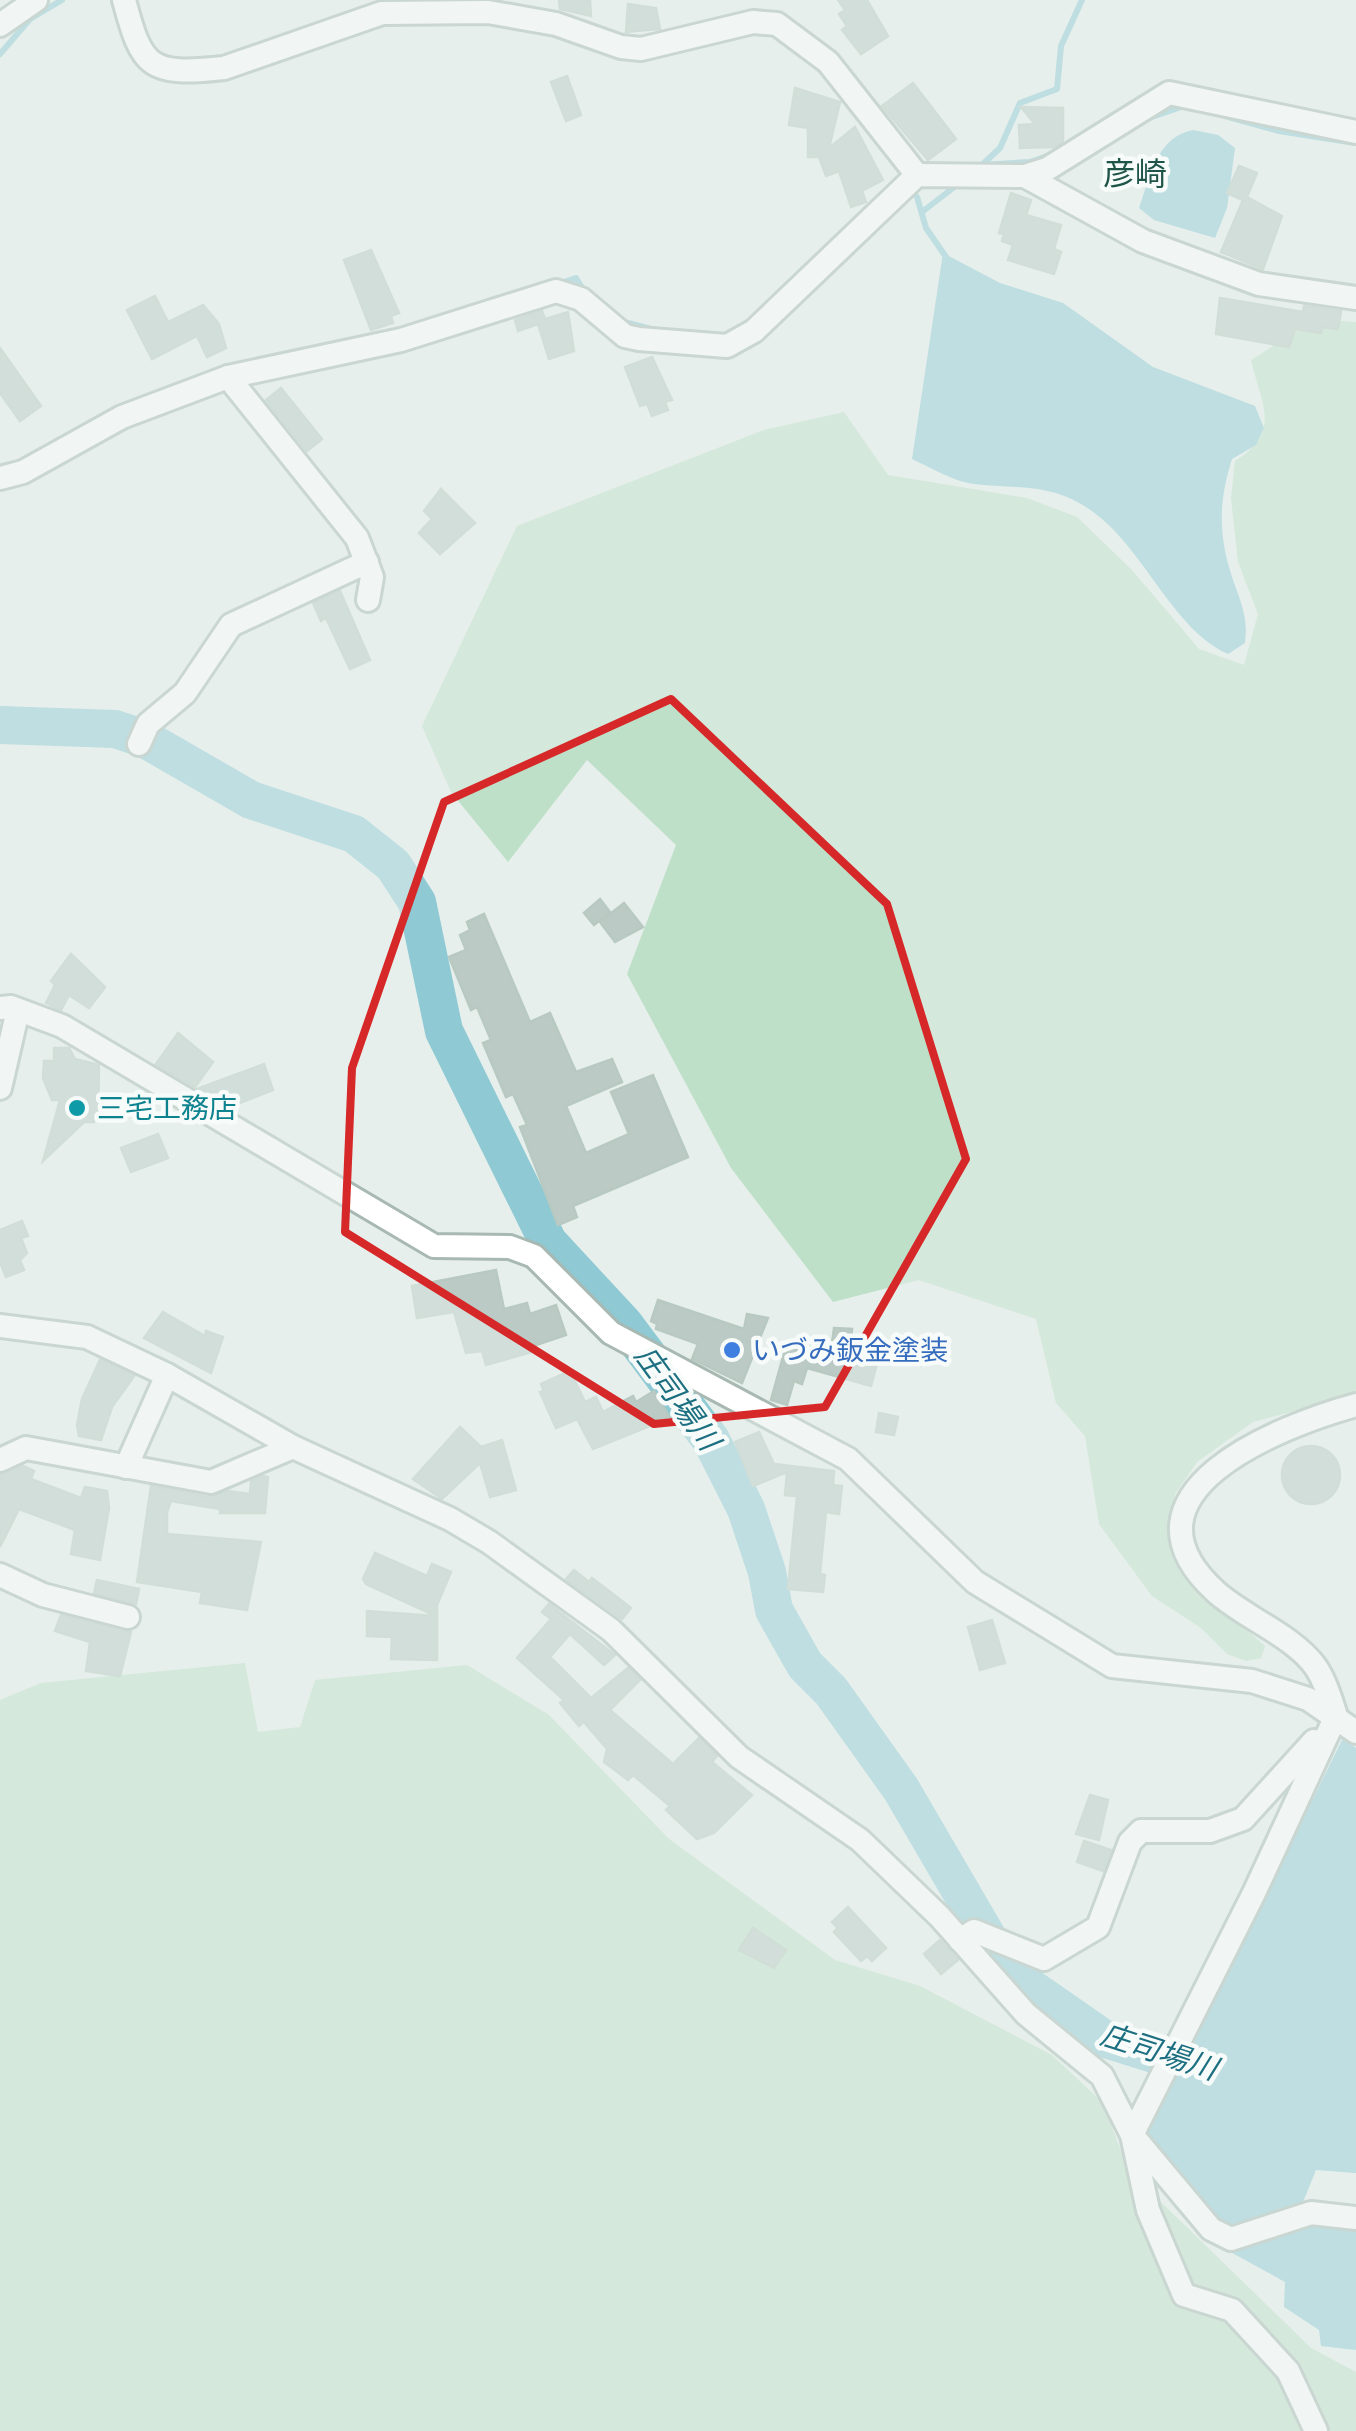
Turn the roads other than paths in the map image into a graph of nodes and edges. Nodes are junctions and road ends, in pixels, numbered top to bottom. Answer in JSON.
{"nodes":[{"id":1,"x":36,"y":0,"type":"edge"},
{"id":2,"x":124,"y":0,"type":"edge"},
{"id":3,"x":488,"y":6,"type":"edge"},
{"id":4,"x":0,"y":25,"type":"edge"},
{"id":5,"x":1356,"y":132,"type":"edge"},
{"id":6,"x":917,"y":175,"type":"junction"},
{"id":7,"x":1026,"y":176,"type":"junction"},
{"id":8,"x":1356,"y":298,"type":"edge"},
{"id":9,"x":228,"y":377,"type":"junction"},
{"id":10,"x":0,"y":478,"type":"edge"},
{"id":11,"x":367,"y":562,"type":"junction"},
{"id":12,"x":368,"y":600,"type":"dead end"},
{"id":13,"x":138,"y":744,"type":"dead end"},
{"id":14,"x":9,"y":1009,"type":"edge"},
{"id":15,"x":0,"y":1088,"type":"edge"},
{"id":16,"x":0,"y":1326,"type":"edge"},
{"id":17,"x":168,"y":1375,"type":"junction"},
{"id":18,"x":1356,"y":1405,"type":"edge"},
{"id":19,"x":293,"y":1447,"type":"junction"},
{"id":20,"x":0,"y":1460,"type":"edge"},
{"id":21,"x":126,"y":1466,"type":"junction"},
{"id":22,"x":0,"y":1575,"type":"edge"},
{"id":23,"x":128,"y":1617,"type":"dead end"},
{"id":24,"x":1336,"y":1716,"type":"junction"},
{"id":25,"x":1356,"y":1732,"type":"edge"},
{"id":26,"x":960,"y":1940,"type":"junction"},
{"id":27,"x":1132,"y":2134,"type":"junction"},
{"id":28,"x":1356,"y":2218,"type":"edge"},
{"id":29,"x":1316,"y":2431,"type":"edge"}],
"edges":[{"from":1,"to":4,"type":"street"},
{"from":2,"to":3,"type":"street"},
{"from":3,"to":6,"type":"street"},
{"from":5,"to":7,"type":"street"},
{"from":6,"to":7,"type":"street"},
{"from":6,"to":9,"type":"street"},
{"from":7,"to":8,"type":"street"},
{"from":9,"to":10,"type":"street"},
{"from":9,"to":11,"type":"street"},
{"from":11,"to":12,"type":"street"},
{"from":11,"to":13,"type":"street"},
{"from":14,"to":15,"type":"street"},
{"from":14,"to":24,"type":"street"},
{"from":16,"to":17,"type":"street"},
{"from":17,"to":19,"type":"street"},
{"from":17,"to":21,"type":"street"},
{"from":18,"to":24,"type":"street"},
{"from":19,"to":21,"type":"street"},
{"from":19,"to":26,"type":"street"},
{"from":20,"to":21,"type":"street"},
{"from":22,"to":23,"type":"street"},
{"from":24,"to":25,"type":"street"},
{"from":24,"to":26,"type":"street"},
{"from":24,"to":27,"type":"street"},
{"from":26,"to":27,"type":"street"},
{"from":27,"to":28,"type":"street"},
{"from":27,"to":29,"type":"street"}]}
